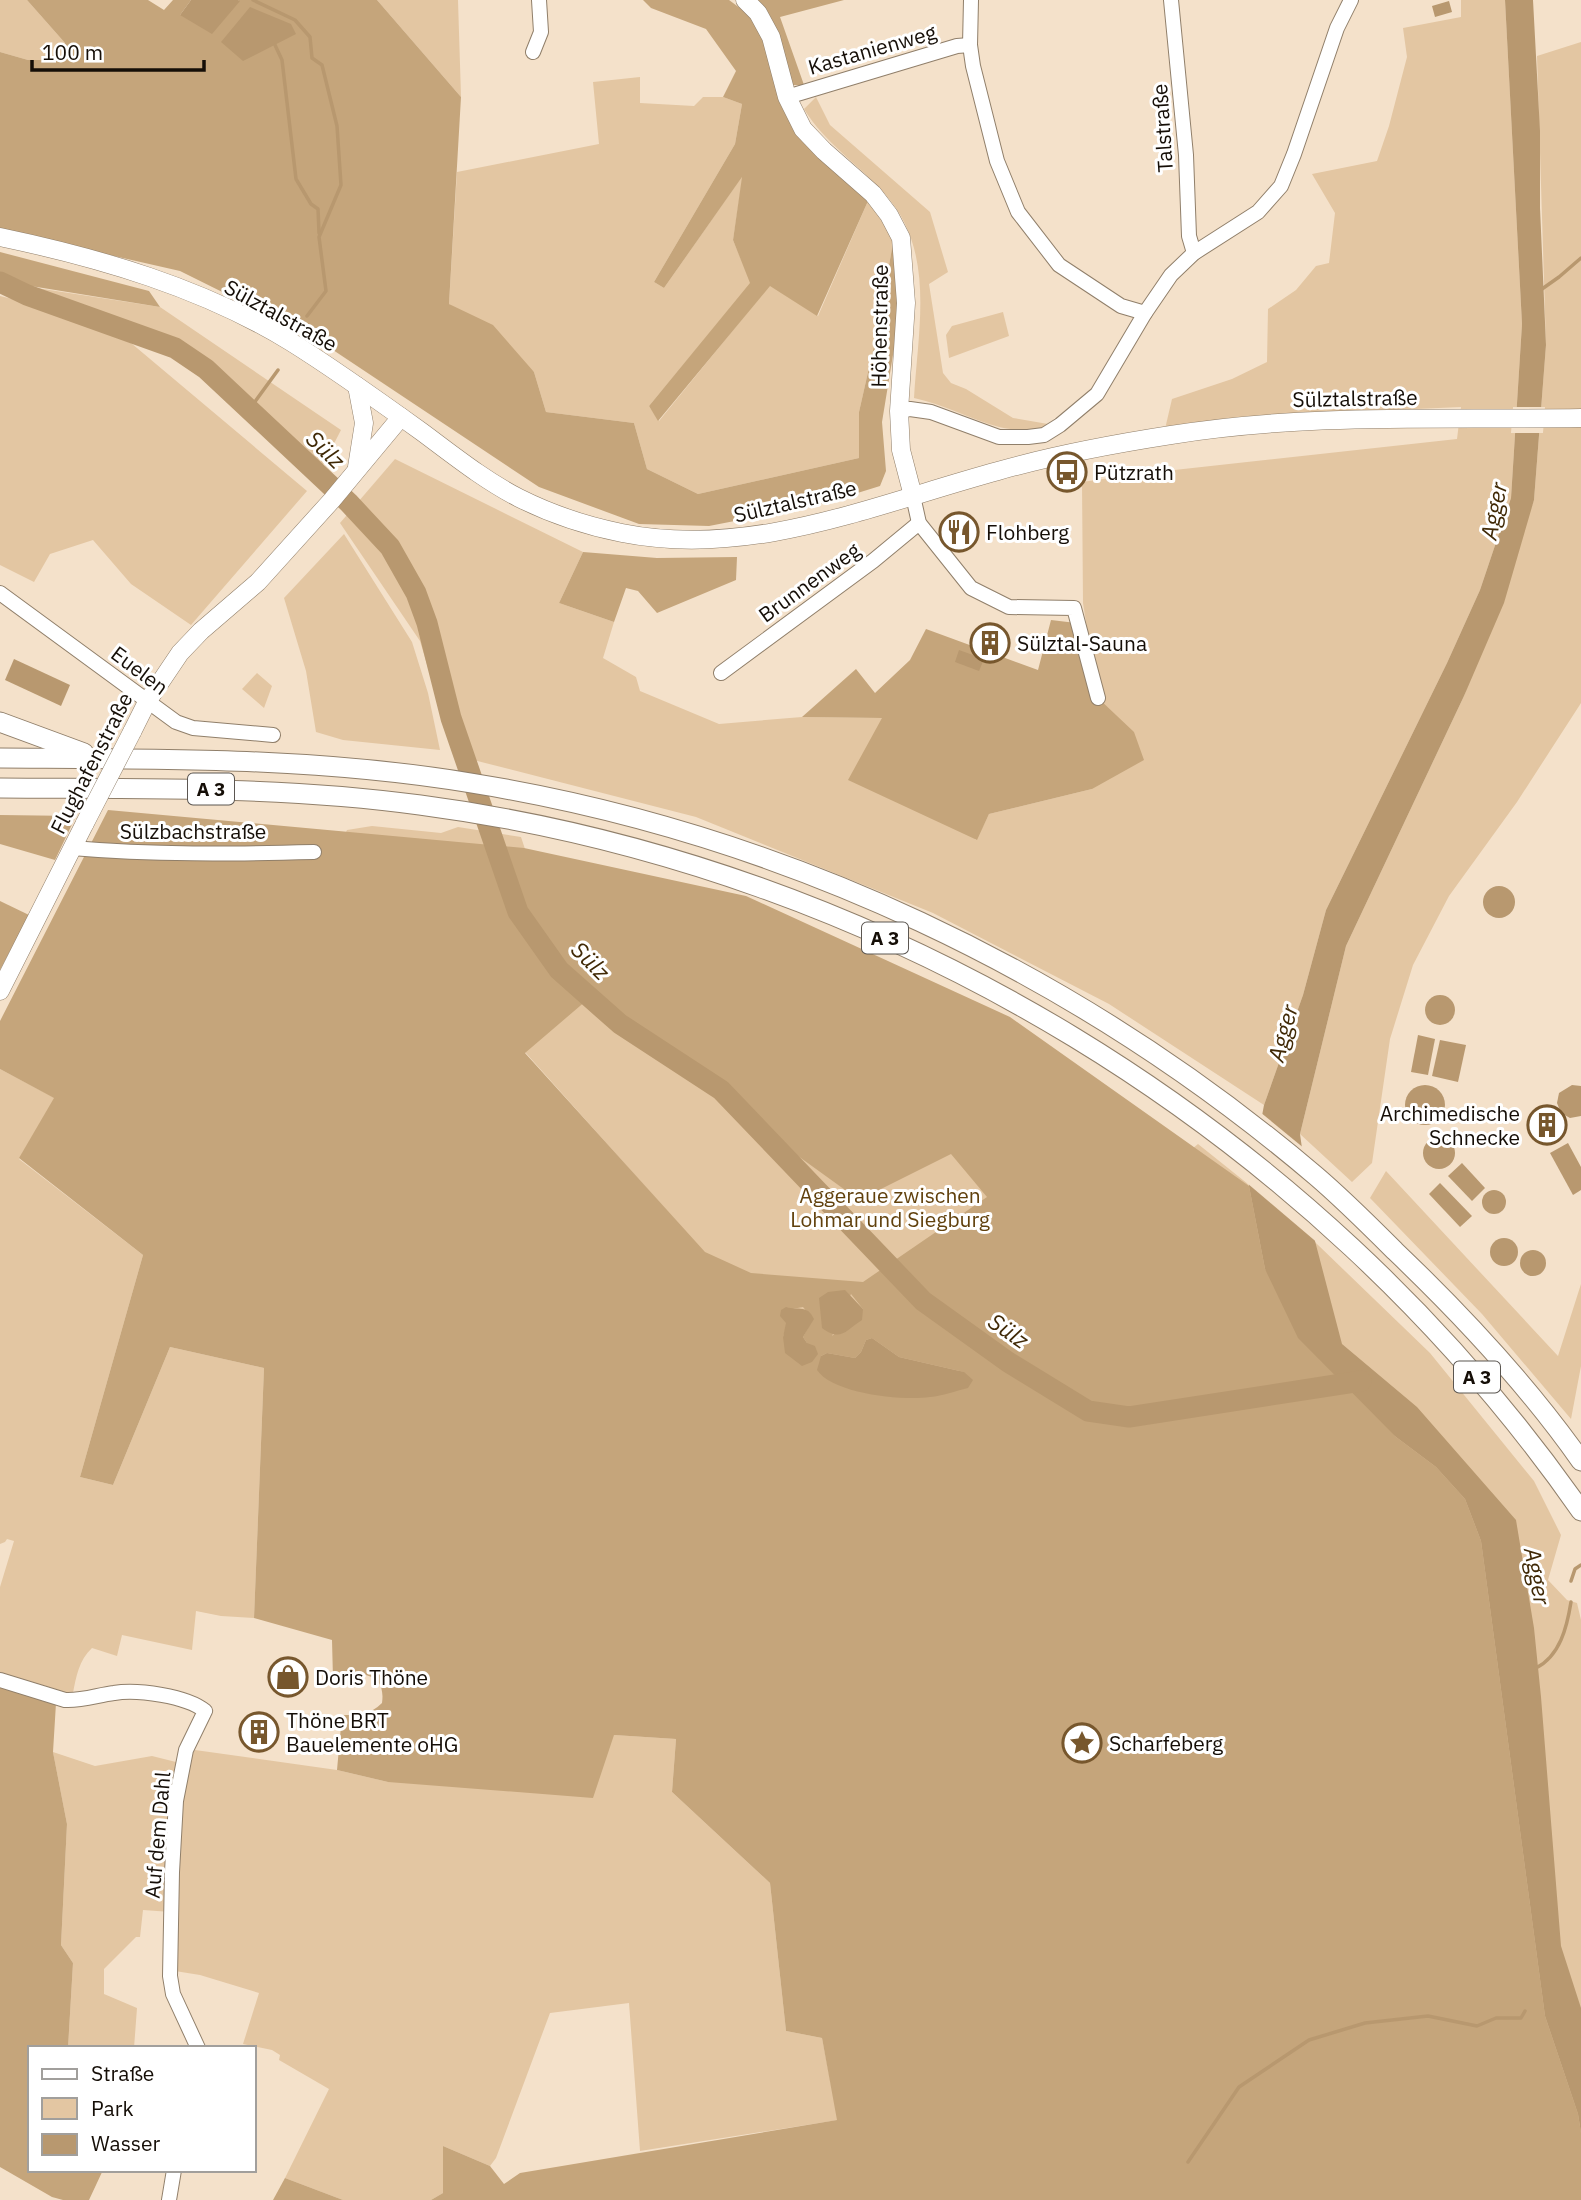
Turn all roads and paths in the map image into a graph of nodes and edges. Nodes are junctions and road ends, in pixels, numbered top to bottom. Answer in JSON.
{"nodes":[{"id":1,"x":539,"y":0,"type":"edge"},
{"id":2,"x":745,"y":0,"type":"edge"},
{"id":3,"x":971,"y":0,"type":"edge"},
{"id":4,"x":1171,"y":0,"type":"edge"},
{"id":5,"x":1352,"y":0,"type":"edge"},
{"id":6,"x":970,"y":45,"type":"junction"},
{"id":7,"x":533,"y":52,"type":"dead end"},
{"id":8,"x":788,"y":97,"type":"junction"},
{"id":9,"x":0,"y":237,"type":"edge"},
{"id":10,"x":1194,"y":253,"type":"junction"},
{"id":11,"x":1145,"y":313,"type":"junction"},
{"id":12,"x":357,"y":386,"type":"junction"},
{"id":13,"x":899,"y":411,"type":"junction"},
{"id":14,"x":401,"y":417,"type":"junction"},
{"id":15,"x":1581,"y":418,"type":"edge"},
{"id":16,"x":353,"y":474,"type":"junction"},
{"id":17,"x":913,"y":496,"type":"junction"},
{"id":18,"x":919,"y":523,"type":"junction"},
{"id":19,"x":0,"y":593,"type":"edge"},
{"id":20,"x":721,"y":673,"type":"dead end"},
{"id":21,"x":1098,"y":698,"type":"dead end"},
{"id":22,"x":147,"y":702,"type":"junction"},
{"id":23,"x":0,"y":722,"type":"edge"},
{"id":24,"x":273,"y":735,"type":"dead end"},
{"id":25,"x":0,"y":758,"type":"edge"},
{"id":26,"x":98,"y":758,"type":"junction"},
{"id":27,"x":0,"y":788,"type":"edge"},
{"id":28,"x":72,"y":848,"type":"junction"},
{"id":29,"x":314,"y":852,"type":"dead end"},
{"id":30,"x":0,"y":991,"type":"edge"},
{"id":31,"x":1581,"y":1461,"type":"edge"},
{"id":32,"x":1581,"y":1511,"type":"edge"},
{"id":33,"x":0,"y":1680,"type":"edge"},
{"id":34,"x":197,"y":2046,"type":"edge"},
{"id":35,"x":174,"y":2172,"type":"edge"},
{"id":36,"x":169,"y":2200,"type":"edge"}],
"edges":[{"from":1,"to":7,"type":"street"},
{"from":2,"to":8,"type":"main road","name":"Höhenstraße"},
{"from":3,"to":6,"type":"street"},
{"from":4,"to":10,"type":"street","name":"Talstraße"},
{"from":5,"to":10,"type":"street"},
{"from":6,"to":8,"type":"street","name":"Kastanienweg"},
{"from":6,"to":11,"type":"street"},
{"from":8,"to":13,"type":"main road","name":"Höhenstraße"},
{"from":9,"to":12,"type":"main road","name":"Sülztalstraße"},
{"from":10,"to":11,"type":"street"},
{"from":11,"to":13,"type":"street"},
{"from":12,"to":14,"type":"main road","name":"Sülztalstraße"},
{"from":12,"to":16,"type":"main road"},
{"from":13,"to":17,"type":"main road","name":"Höhenstraße"},
{"from":14,"to":16,"type":"main road"},
{"from":14,"to":17,"type":"main road","name":"Sülztalstraße"},
{"from":15,"to":17,"type":"main road","name":"Sülztalstraße"},
{"from":16,"to":22,"type":"main road","name":"Flughafenstraße"},
{"from":17,"to":18,"type":"street"},
{"from":18,"to":20,"type":"street","name":"Brunnenweg"},
{"from":18,"to":21,"type":"street"},
{"from":19,"to":22,"type":"street","name":"Euelen"},
{"from":22,"to":24,"type":"street","name":"Euelen"},
{"from":22,"to":28,"type":"main road","name":"Flughafenstraße","bridge":true},
{"from":23,"to":26,"type":"highway"},
{"from":25,"to":26,"type":"highway","number":"A 3"},
{"from":26,"to":31,"type":"highway","number":"A 3"},
{"from":27,"to":32,"type":"highway","number":"A 3"},
{"from":28,"to":29,"type":"street","name":"Sülzbachstraße"},
{"from":28,"to":30,"type":"main road","name":"Flughafenstraße"},
{"from":33,"to":34,"type":"street","name":"Auf dem Dahl"},
{"from":35,"to":36,"type":"street"}]}
